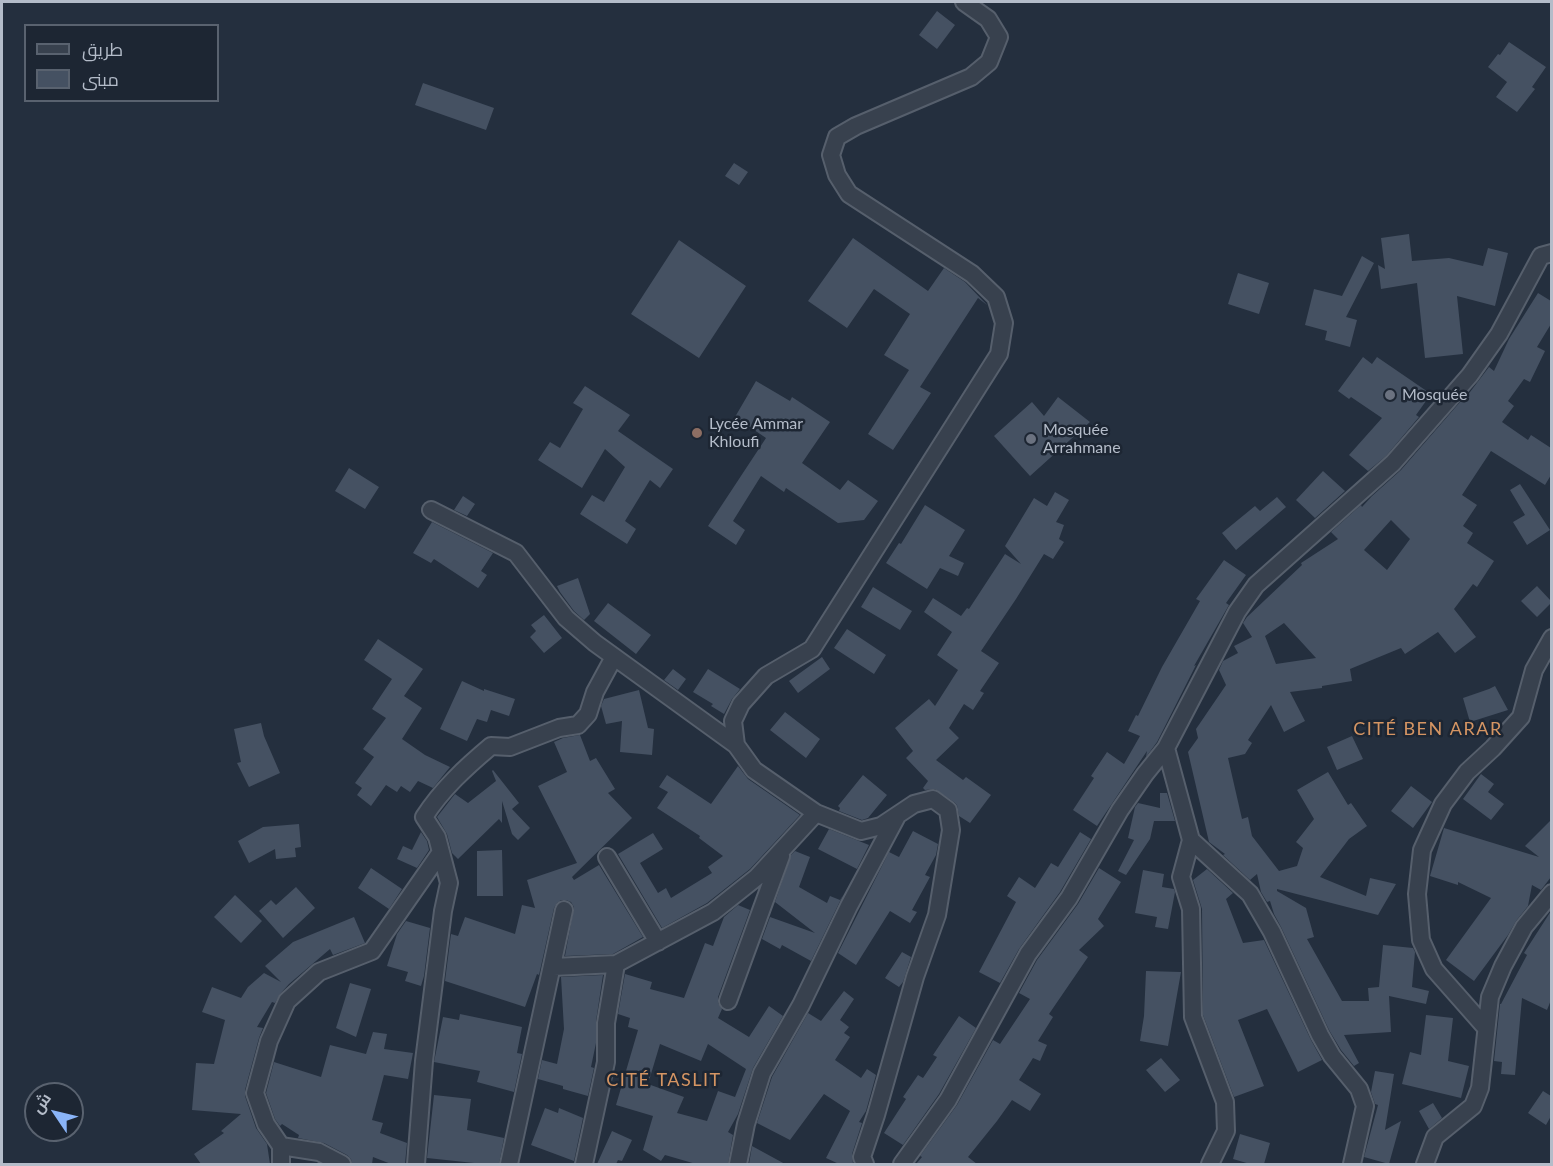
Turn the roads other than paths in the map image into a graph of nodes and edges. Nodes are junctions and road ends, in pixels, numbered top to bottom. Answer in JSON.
{"nodes":[{"id":1,"x":964,"y":2,"type":"edge"},
{"id":2,"x":1551,"y":253,"type":"edge"},
{"id":3,"x":430,"y":510,"type":"dead end"},
{"id":4,"x":1551,"y":638,"type":"edge"},
{"id":5,"x":614,"y":657,"type":"junction"},
{"id":6,"x":736,"y":745,"type":"junction"},
{"id":7,"x":1166,"y":748,"type":"junction"},
{"id":8,"x":816,"y":813,"type":"junction"},
{"id":9,"x":898,"y":815,"type":"junction"},
{"id":10,"x":1191,"y":840,"type":"junction"},
{"id":11,"x":784,"y":848,"type":"junction"},
{"id":12,"x":441,"y":852,"type":"junction"},
{"id":13,"x":607,"y":857,"type":"dead end"},
{"id":14,"x":1551,"y":893,"type":"edge"},
{"id":15,"x":564,"y":910,"type":"dead end"},
{"id":16,"x":658,"y":942,"type":"junction"},
{"id":17,"x":616,"y":964,"type":"junction"},
{"id":18,"x":553,"y":967,"type":"junction"},
{"id":19,"x":728,"y":1001,"type":"dead end"},
{"id":20,"x":1486,"y":1028,"type":"junction"},
{"id":21,"x":281,"y":1146,"type":"junction"},
{"id":22,"x":281,"y":1164,"type":"edge"},
{"id":23,"x":342,"y":1164,"type":"edge"},
{"id":24,"x":416,"y":1164,"type":"edge"},
{"id":25,"x":509,"y":1164,"type":"edge"},
{"id":26,"x":584,"y":1164,"type":"edge"},
{"id":27,"x":738,"y":1164,"type":"edge"},
{"id":28,"x":865,"y":1164,"type":"edge"},
{"id":29,"x":902,"y":1164,"type":"edge"},
{"id":30,"x":1210,"y":1164,"type":"edge"},
{"id":31,"x":1352,"y":1164,"type":"edge"},
{"id":32,"x":1425,"y":1164,"type":"edge"}],
"edges":[{"from":1,"to":6,"type":"street"},
{"from":2,"to":7,"type":"street"},
{"from":3,"to":5,"type":"street"},
{"from":4,"to":20,"type":"street"},
{"from":5,"to":6,"type":"street"},
{"from":5,"to":12,"type":"street"},
{"from":6,"to":8,"type":"street"},
{"from":7,"to":10,"type":"street"},
{"from":7,"to":29,"type":"street"},
{"from":8,"to":9,"type":"street"},
{"from":8,"to":11,"type":"street"},
{"from":9,"to":27,"type":"street"},
{"from":9,"to":28,"type":"street"},
{"from":10,"to":30,"type":"street"},
{"from":10,"to":31,"type":"street"},
{"from":11,"to":16,"type":"street"},
{"from":11,"to":19,"type":"street"},
{"from":12,"to":21,"type":"street"},
{"from":12,"to":24,"type":"street"},
{"from":13,"to":16,"type":"street"},
{"from":14,"to":20,"type":"street"},
{"from":15,"to":18,"type":"street"},
{"from":16,"to":17,"type":"street"},
{"from":17,"to":18,"type":"street"},
{"from":17,"to":26,"type":"street"},
{"from":18,"to":25,"type":"street"},
{"from":20,"to":32,"type":"street"},
{"from":21,"to":22,"type":"street"},
{"from":21,"to":23,"type":"street"}]}
